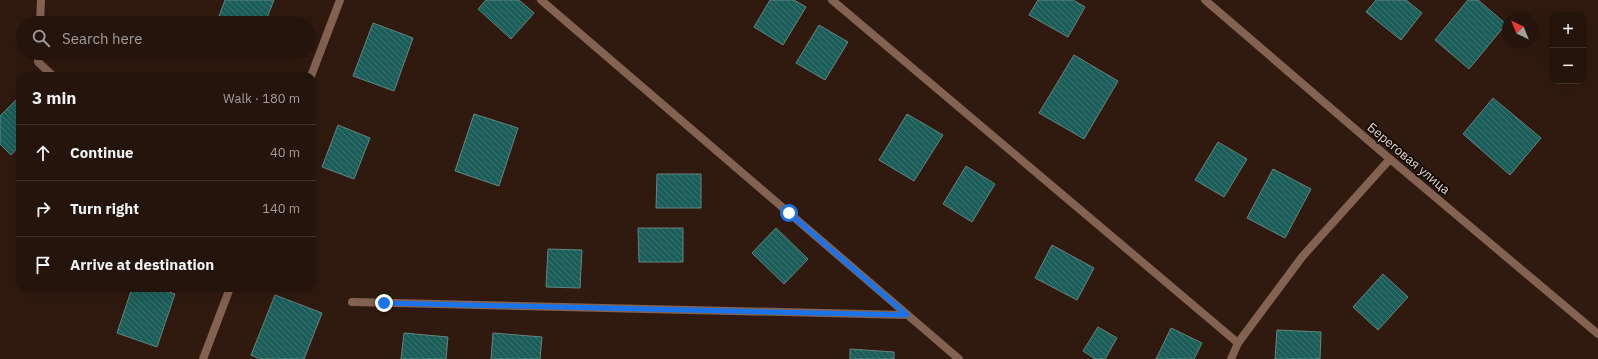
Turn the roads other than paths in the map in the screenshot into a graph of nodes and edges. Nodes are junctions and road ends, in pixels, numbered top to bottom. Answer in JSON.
{"nodes":[{"id":1,"x":41,"y":0,"type":"edge"},
{"id":2,"x":340,"y":0,"type":"edge"},
{"id":3,"x":541,"y":0,"type":"edge"},
{"id":4,"x":832,"y":0,"type":"edge"},
{"id":5,"x":1205,"y":0,"type":"edge"},
{"id":6,"x":40,"y":16,"type":"edge"},
{"id":7,"x":38,"y":60,"type":"edge"},
{"id":8,"x":49,"y":72,"type":"edge"},
{"id":9,"x":313,"y":72,"type":"edge"},
{"id":10,"x":1390,"y":159,"type":"junction"},
{"id":11,"x":228,"y":292,"type":"edge"},
{"id":12,"x":352,"y":302,"type":"dead end"},
{"id":13,"x":907,"y":315,"type":"junction"},
{"id":14,"x":1598,"y":334,"type":"edge"},
{"id":15,"x":1238,"y":343,"type":"junction"},
{"id":16,"x":203,"y":359,"type":"edge"},
{"id":17,"x":959,"y":359,"type":"edge"},
{"id":18,"x":1231,"y":359,"type":"edge"}],
"edges":[{"from":1,"to":6,"type":"street"},
{"from":2,"to":9,"type":"street"},
{"from":3,"to":13,"type":"street"},
{"from":4,"to":15,"type":"street"},
{"from":5,"to":10,"type":"street","name":"Береговая улица"},
{"from":7,"to":8,"type":"street"},
{"from":10,"to":14,"type":"street","name":"Береговая улица"},
{"from":10,"to":15,"type":"street"},
{"from":11,"to":16,"type":"street"},
{"from":12,"to":13,"type":"street"},
{"from":13,"to":17,"type":"street"},
{"from":15,"to":18,"type":"street"}]}
